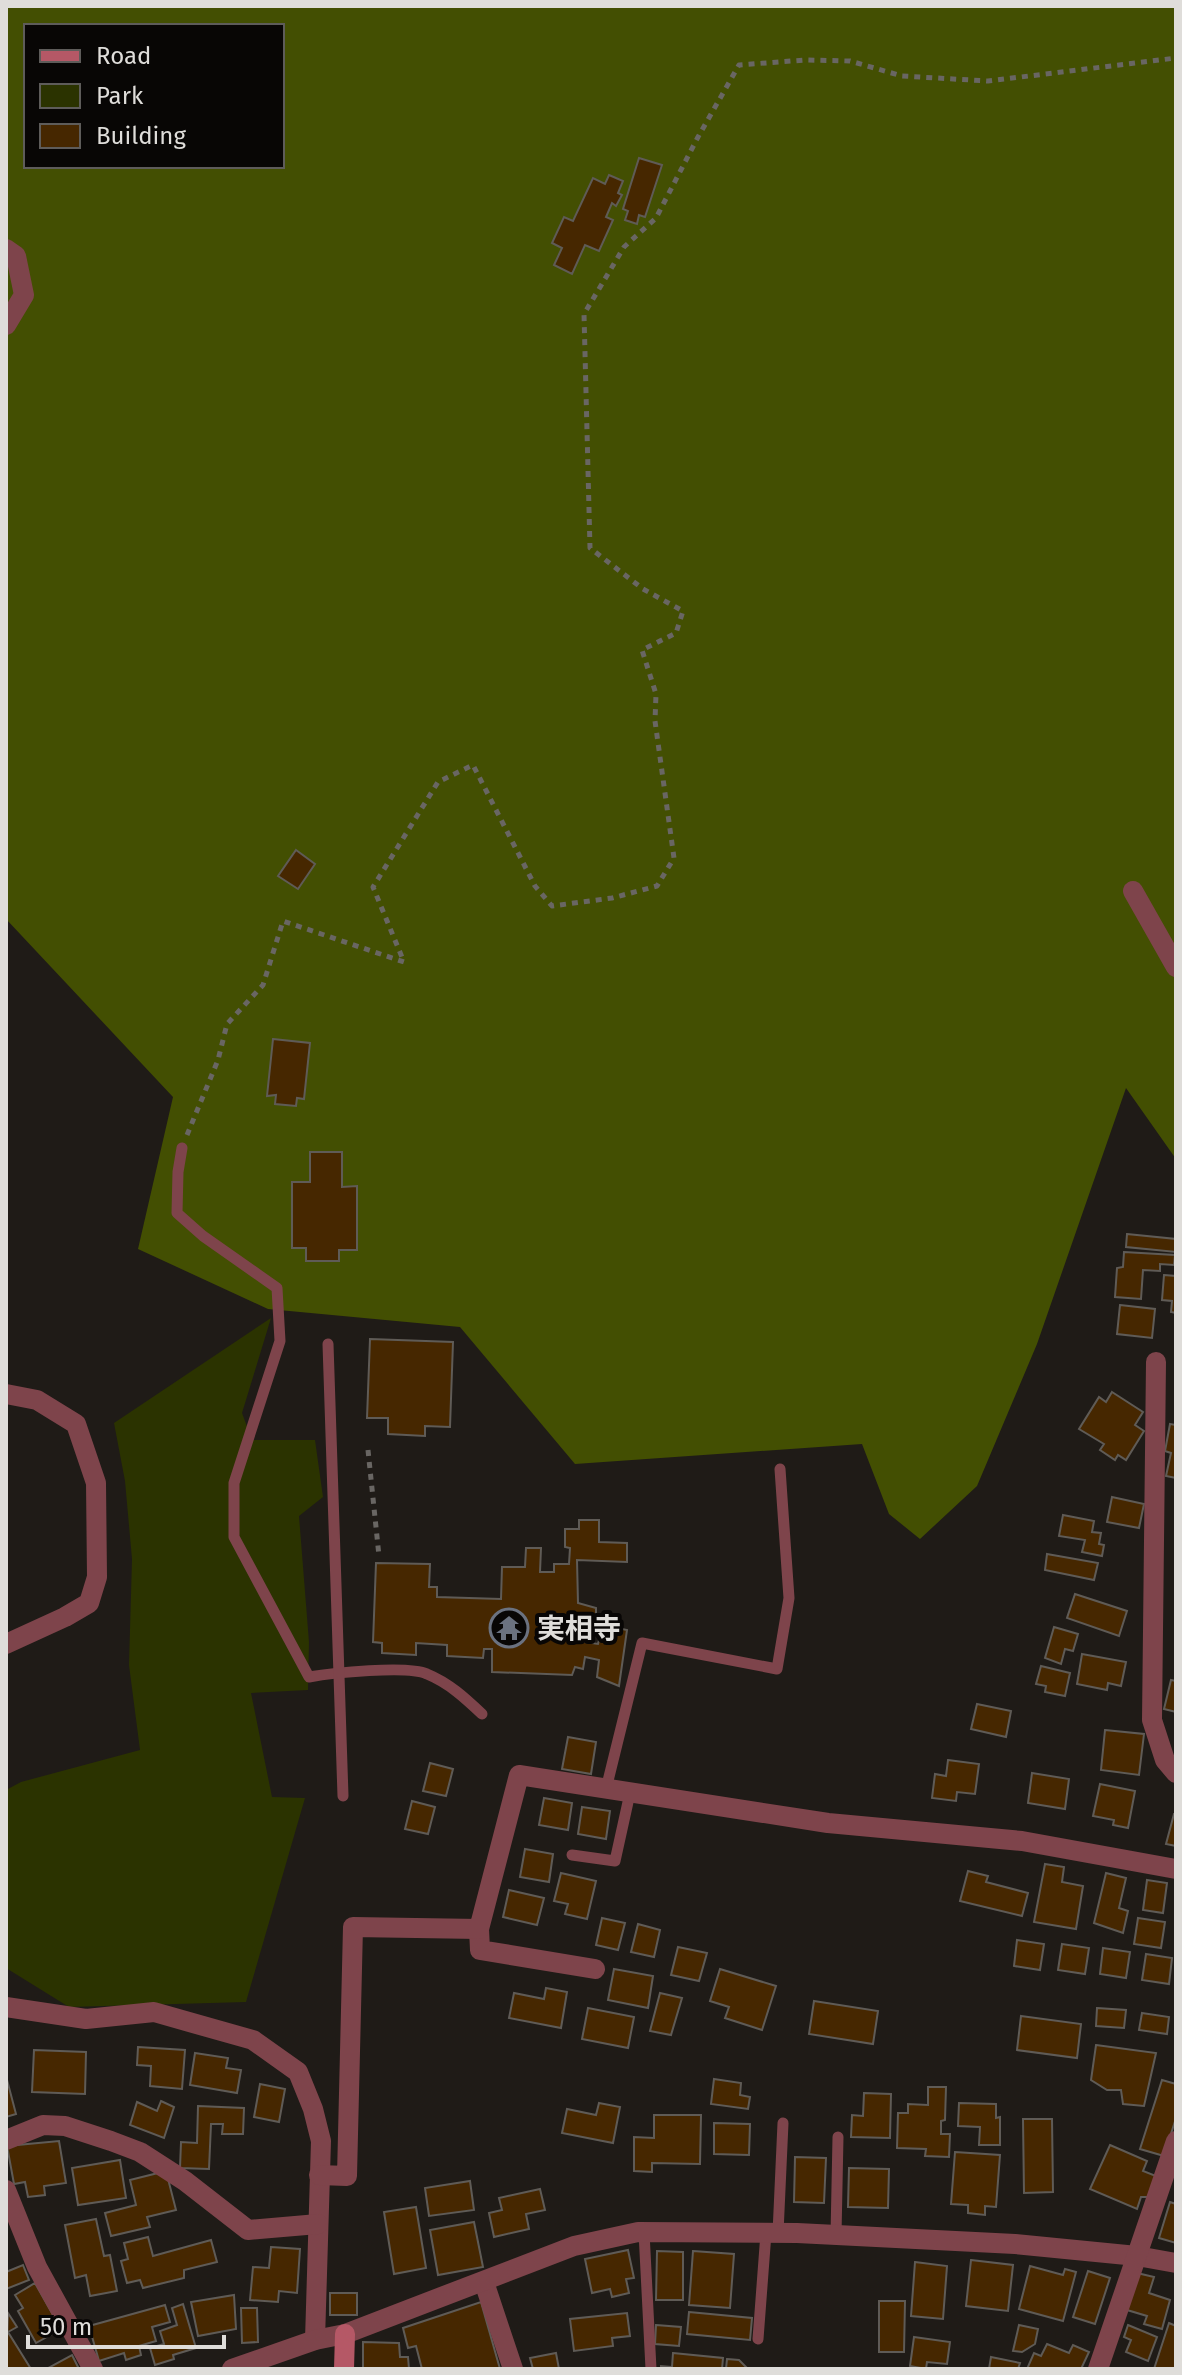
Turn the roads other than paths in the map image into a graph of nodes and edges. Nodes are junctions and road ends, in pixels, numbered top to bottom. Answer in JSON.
{"nodes":[{"id":1,"x":6,"y":249,"type":"edge"},
{"id":2,"x":6,"y":325,"type":"edge"},
{"id":3,"x":1133,"y":891,"type":"dead end"},
{"id":4,"x":1176,"y":967,"type":"edge"},
{"id":5,"x":182,"y":1148,"type":"road end"},
{"id":6,"x":328,"y":1344,"type":"dead end"},
{"id":7,"x":1156,"y":1362,"type":"dead end"},
{"id":8,"x":6,"y":1394,"type":"edge"},
{"id":9,"x":780,"y":1469,"type":"dead end"},
{"id":10,"x":6,"y":1644,"type":"edge"},
{"id":11,"x":339,"y":1671,"type":"junction"},
{"id":12,"x":482,"y":1714,"type":"dead end"},
{"id":13,"x":1176,"y":1773,"type":"edge"},
{"id":14,"x":606,"y":1789,"type":"junction"},
{"id":15,"x":630,"y":1793,"type":"junction"},
{"id":16,"x":343,"y":1796,"type":"dead end"},
{"id":17,"x":572,"y":1855,"type":"dead end"},
{"id":18,"x":1176,"y":1869,"type":"edge"},
{"id":19,"x":479,"y":1929,"type":"junction"},
{"id":20,"x":595,"y":1969,"type":"dead end"},
{"id":21,"x":6,"y":2007,"type":"edge"},
{"id":22,"x":783,"y":2123,"type":"dead end"},
{"id":23,"x":838,"y":2137,"type":"dead end"},
{"id":24,"x":6,"y":2140,"type":"edge"},
{"id":25,"x":1176,"y":2141,"type":"edge"},
{"id":26,"x":319,"y":2175,"type":"junction"},
{"id":27,"x":6,"y":2190,"type":"edge"},
{"id":28,"x":318,"y":2224,"type":"junction"},
{"id":29,"x":644,"y":2232,"type":"junction"},
{"id":30,"x":772,"y":2233,"type":"junction"},
{"id":31,"x":836,"y":2235,"type":"junction"},
{"id":32,"x":1137,"y":2256,"type":"junction"},
{"id":33,"x":1176,"y":2263,"type":"edge"},
{"id":34,"x":484,"y":2282,"type":"junction"},
{"id":35,"x":345,"y":2334,"type":"junction"},
{"id":36,"x":758,"y":2339,"type":"dead end"},
{"id":37,"x":315,"y":2340,"type":"junction"},
{"id":38,"x":93,"y":2369,"type":"edge"},
{"id":39,"x":232,"y":2369,"type":"edge"},
{"id":40,"x":344,"y":2369,"type":"edge"},
{"id":41,"x":513,"y":2369,"type":"edge"},
{"id":42,"x":651,"y":2369,"type":"edge"},
{"id":43,"x":1098,"y":2369,"type":"edge"}],
"edges":[{"from":1,"to":2,"type":"street"},
{"from":3,"to":4,"type":"street"},
{"from":5,"to":11,"type":"lane"},
{"from":6,"to":11,"type":"lane"},
{"from":7,"to":13,"type":"street"},
{"from":8,"to":10,"type":"street"},
{"from":9,"to":14,"type":"lane"},
{"from":11,"to":12,"type":"lane"},
{"from":11,"to":16,"type":"lane"},
{"from":14,"to":15,"type":"street"},
{"from":14,"to":19,"type":"street"},
{"from":15,"to":17,"type":"lane"},
{"from":15,"to":18,"type":"street"},
{"from":19,"to":20,"type":"street"},
{"from":19,"to":26,"type":"street"},
{"from":21,"to":26,"type":"street"},
{"from":22,"to":30,"type":"lane"},
{"from":23,"to":31,"type":"lane"},
{"from":24,"to":28,"type":"street"},
{"from":25,"to":32,"type":"street"},
{"from":26,"to":28,"type":"street"},
{"from":27,"to":38,"type":"street"},
{"from":28,"to":37,"type":"street"},
{"from":29,"to":30,"type":"street"},
{"from":29,"to":34,"type":"street"},
{"from":29,"to":42,"type":"lane"},
{"from":30,"to":31,"type":"street"},
{"from":30,"to":36,"type":"lane"},
{"from":31,"to":32,"type":"street"},
{"from":32,"to":33,"type":"street"},
{"from":32,"to":43,"type":"street"},
{"from":34,"to":35,"type":"street"},
{"from":34,"to":41,"type":"street"},
{"from":35,"to":37,"type":"street"},
{"from":35,"to":40,"type":"street"},
{"from":37,"to":39,"type":"street"}]}
